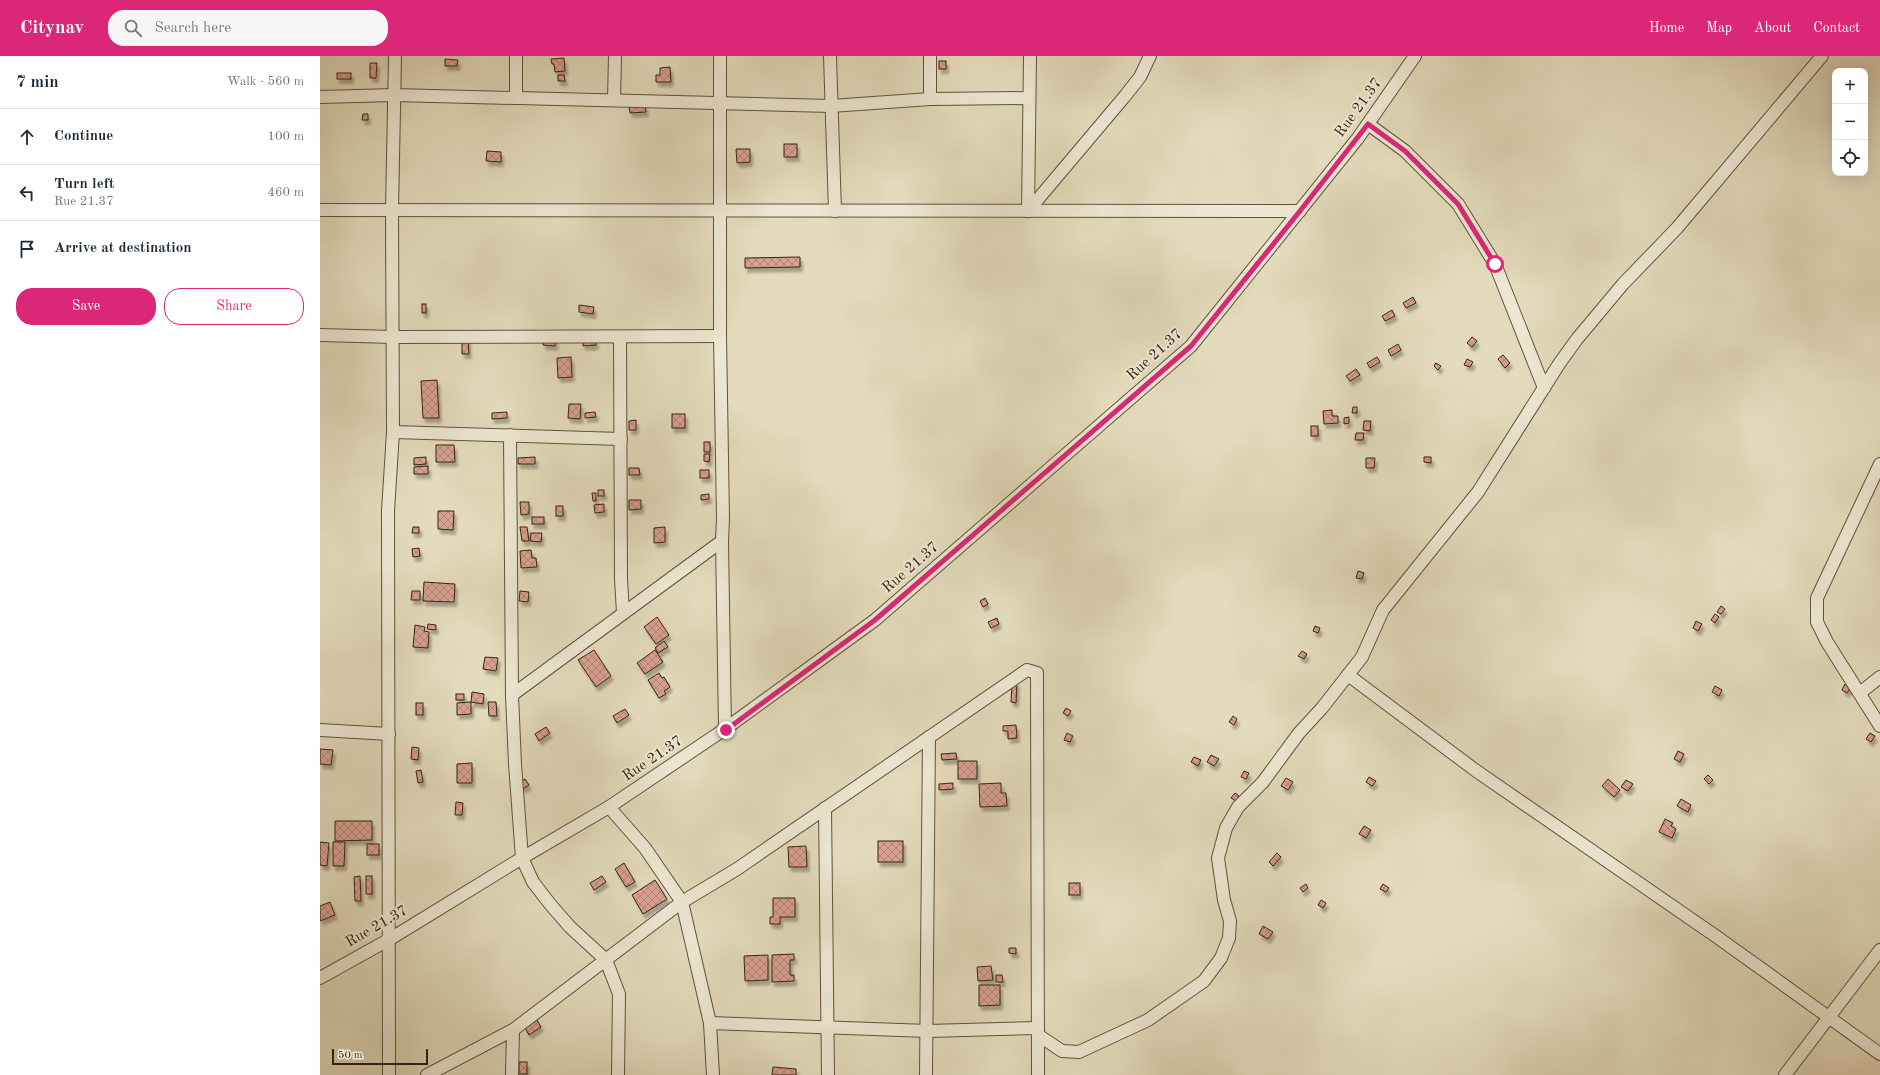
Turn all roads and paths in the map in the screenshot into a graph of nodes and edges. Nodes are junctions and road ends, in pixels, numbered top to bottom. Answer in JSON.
{"nodes":[{"id":1,"x":395,"y":56,"type":"edge"},
{"id":2,"x":516,"y":56,"type":"edge"},
{"id":3,"x":615,"y":56,"type":"edge"},
{"id":4,"x":720,"y":56,"type":"edge"},
{"id":5,"x":830,"y":56,"type":"edge"},
{"id":6,"x":930,"y":56,"type":"edge"},
{"id":7,"x":1030,"y":56,"type":"edge"},
{"id":8,"x":1150,"y":56,"type":"edge"},
{"id":9,"x":1415,"y":56,"type":"edge"},
{"id":10,"x":1822,"y":56,"type":"edge"},
{"id":11,"x":394,"y":95,"type":"junction"},
{"id":12,"x":320,"y":96,"type":"edge"},
{"id":13,"x":516,"y":98,"type":"junction"},
{"id":14,"x":1028,"y":98,"type":"junction"},
{"id":15,"x":930,"y":99,"type":"junction"},
{"id":16,"x":614,"y":100,"type":"junction"},
{"id":17,"x":719,"y":103,"type":"junction"},
{"id":18,"x":831,"y":106,"type":"junction"},
{"id":19,"x":1368,"y":124,"type":"junction"},
{"id":20,"x":320,"y":210,"type":"edge"},
{"id":21,"x":392,"y":210,"type":"junction"},
{"id":22,"x":720,"y":210,"type":"junction"},
{"id":23,"x":836,"y":211,"type":"junction"},
{"id":24,"x":1028,"y":211,"type":"junction"},
{"id":25,"x":1300,"y":211,"type":"junction"},
{"id":26,"x":320,"y":335,"type":"edge"},
{"id":27,"x":620,"y":336,"type":"junction"},
{"id":28,"x":720,"y":336,"type":"junction"},
{"id":29,"x":394,"y":337,"type":"junction"},
{"id":30,"x":1544,"y":388,"type":"junction"},
{"id":31,"x":393,"y":432,"type":"junction"},
{"id":32,"x":510,"y":435,"type":"junction"},
{"id":33,"x":621,"y":439,"type":"junction"},
{"id":34,"x":1880,"y":464,"type":"edge"},
{"id":35,"x":722,"y":540,"type":"junction"},
{"id":36,"x":623,"y":613,"type":"junction"},
{"id":37,"x":1348,"y":674,"type":"junction"},
{"id":38,"x":1880,"y":678,"type":"edge"},
{"id":39,"x":1860,"y":693,"type":"junction"},
{"id":40,"x":512,"y":695,"type":"junction"},
{"id":41,"x":1880,"y":726,"type":"edge"},
{"id":42,"x":320,"y":730,"type":"edge"},
{"id":43,"x":726,"y":730,"type":"junction"},
{"id":44,"x":389,"y":734,"type":"junction"},
{"id":45,"x":929,"y":737,"type":"junction"},
{"id":46,"x":609,"y":807,"type":"junction"},
{"id":47,"x":825,"y":808,"type":"junction"},
{"id":48,"x":522,"y":858,"type":"junction"},
{"id":49,"x":682,"y":902,"type":"junction"},
{"id":50,"x":390,"y":939,"type":"junction"},
{"id":51,"x":1880,"y":950,"type":"edge"},
{"id":52,"x":606,"y":960,"type":"junction"},
{"id":53,"x":320,"y":978,"type":"edge"},
{"id":54,"x":1829,"y":1016,"type":"junction"},
{"id":55,"x":710,"y":1023,"type":"junction"},
{"id":56,"x":827,"y":1026,"type":"junction"},
{"id":57,"x":513,"y":1030,"type":"junction"},
{"id":58,"x":928,"y":1031,"type":"junction"},
{"id":59,"x":1038,"y":1032,"type":"junction"},
{"id":60,"x":1880,"y":1054,"type":"edge"},
{"id":61,"x":389,"y":1075,"type":"edge"},
{"id":62,"x":427,"y":1075,"type":"edge"},
{"id":63,"x":512,"y":1075,"type":"edge"},
{"id":64,"x":618,"y":1075,"type":"edge"},
{"id":65,"x":713,"y":1075,"type":"edge"},
{"id":66,"x":828,"y":1075,"type":"edge"},
{"id":67,"x":926,"y":1075,"type":"edge"},
{"id":68,"x":1038,"y":1075,"type":"edge"},
{"id":69,"x":1785,"y":1075,"type":"edge"}],
"edges":[{"from":1,"to":11,"type":"street"},
{"from":2,"to":13,"type":"street"},
{"from":3,"to":16,"type":"street"},
{"from":4,"to":17,"type":"street"},
{"from":5,"to":18,"type":"street"},
{"from":6,"to":15,"type":"street"},
{"from":7,"to":14,"type":"street"},
{"from":8,"to":24,"type":"street"},
{"from":9,"to":19,"type":"street","name":"Rue 21.37"},
{"from":10,"to":30,"type":"street"},
{"from":11,"to":12,"type":"street"},
{"from":11,"to":13,"type":"street"},
{"from":11,"to":21,"type":"street"},
{"from":13,"to":16,"type":"street"},
{"from":14,"to":15,"type":"street"},
{"from":14,"to":24,"type":"street"},
{"from":15,"to":18,"type":"street"},
{"from":16,"to":17,"type":"street"},
{"from":17,"to":18,"type":"street"},
{"from":17,"to":22,"type":"street"},
{"from":18,"to":23,"type":"street"},
{"from":19,"to":25,"type":"street","name":"Rue 21.37"},
{"from":19,"to":30,"type":"street"},
{"from":20,"to":21,"type":"street"},
{"from":21,"to":22,"type":"street"},
{"from":21,"to":29,"type":"street"},
{"from":22,"to":23,"type":"street"},
{"from":22,"to":28,"type":"street"},
{"from":23,"to":24,"type":"street"},
{"from":24,"to":25,"type":"street"},
{"from":25,"to":43,"type":"street","name":"Rue 21.37"},
{"from":26,"to":29,"type":"street"},
{"from":27,"to":28,"type":"street"},
{"from":27,"to":29,"type":"street"},
{"from":27,"to":33,"type":"street"},
{"from":28,"to":35,"type":"street"},
{"from":29,"to":31,"type":"street"},
{"from":30,"to":37,"type":"street"},
{"from":31,"to":32,"type":"street"},
{"from":31,"to":44,"type":"street"},
{"from":32,"to":33,"type":"street"},
{"from":32,"to":40,"type":"street"},
{"from":33,"to":36,"type":"street"},
{"from":34,"to":39,"type":"street"},
{"from":35,"to":36,"type":"street"},
{"from":35,"to":43,"type":"street"},
{"from":36,"to":40,"type":"street"},
{"from":37,"to":54,"type":"street"},
{"from":37,"to":59,"type":"street"},
{"from":38,"to":39,"type":"street"},
{"from":39,"to":41,"type":"street"},
{"from":40,"to":48,"type":"street"},
{"from":42,"to":44,"type":"street"},
{"from":43,"to":46,"type":"street","name":"Rue 21.37"},
{"from":44,"to":50,"type":"street"},
{"from":45,"to":47,"type":"street"},
{"from":45,"to":58,"type":"street"},
{"from":45,"to":59,"type":"street"},
{"from":46,"to":48,"type":"street","name":"Rue 21.37"},
{"from":46,"to":49,"type":"street"},
{"from":47,"to":49,"type":"street"},
{"from":47,"to":56,"type":"street"},
{"from":48,"to":50,"type":"street","name":"Rue 21.37"},
{"from":48,"to":52,"type":"street"},
{"from":49,"to":52,"type":"street"},
{"from":49,"to":55,"type":"street"},
{"from":50,"to":53,"type":"street","name":"Rue 21.37"},
{"from":50,"to":61,"type":"street"},
{"from":51,"to":54,"type":"street"},
{"from":52,"to":57,"type":"street"},
{"from":52,"to":64,"type":"street"},
{"from":54,"to":60,"type":"street"},
{"from":54,"to":69,"type":"street"},
{"from":55,"to":56,"type":"street"},
{"from":55,"to":65,"type":"street"},
{"from":56,"to":58,"type":"street"},
{"from":56,"to":66,"type":"street"},
{"from":57,"to":62,"type":"street"},
{"from":57,"to":63,"type":"street"},
{"from":58,"to":59,"type":"street"},
{"from":58,"to":67,"type":"street"},
{"from":59,"to":68,"type":"street"}]}
